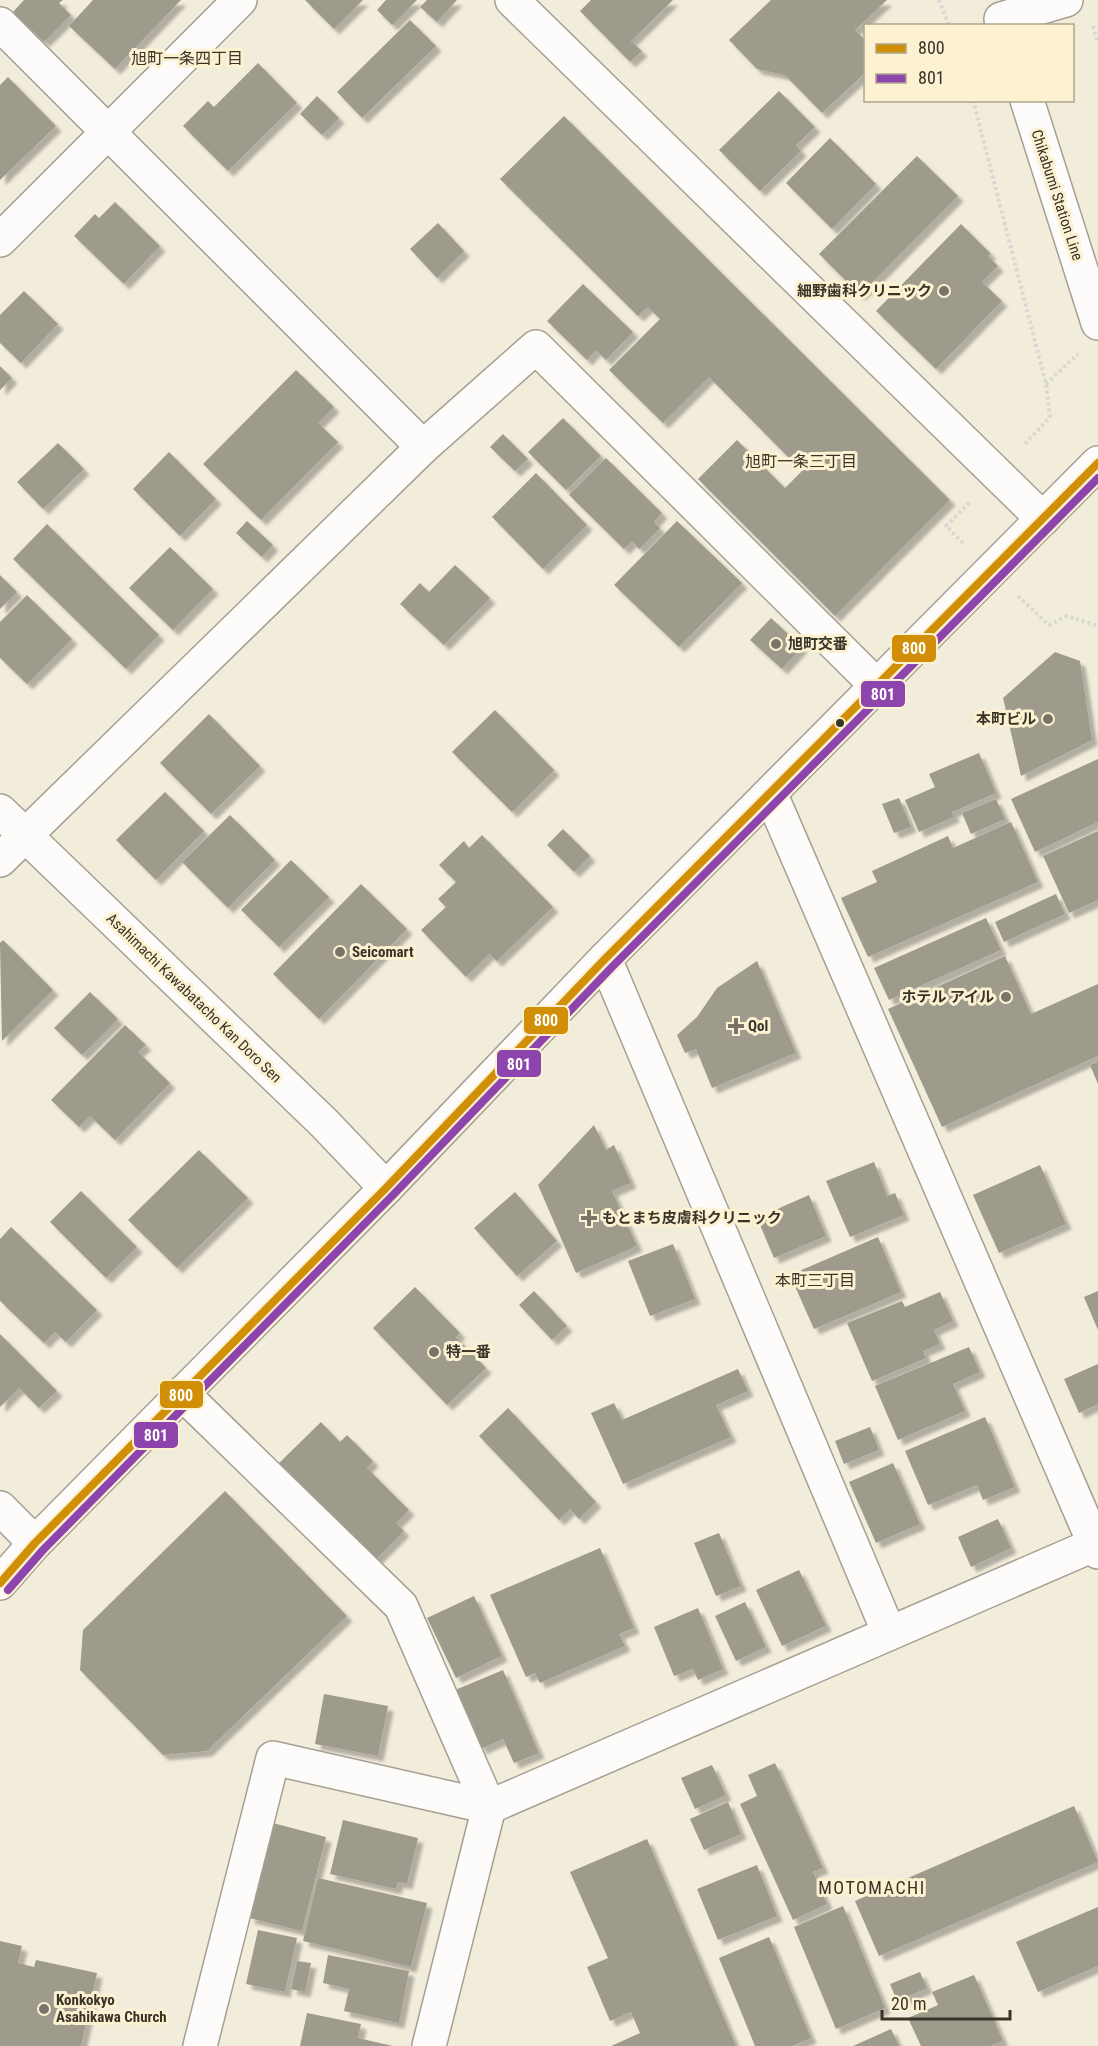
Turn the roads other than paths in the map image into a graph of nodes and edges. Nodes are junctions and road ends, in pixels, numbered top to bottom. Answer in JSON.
{"nodes":[{"id":1,"x":240,"y":0,"type":"edge"},
{"id":2,"x":512,"y":0,"type":"edge"},
{"id":3,"x":1066,"y":0,"type":"edge"},
{"id":4,"x":999,"y":15,"type":"edge"},
{"id":5,"x":0,"y":24,"type":"edge"},
{"id":6,"x":1028,"y":102,"type":"edge"},
{"id":7,"x":106,"y":133,"type":"junction"},
{"id":8,"x":0,"y":240,"type":"edge"},
{"id":9,"x":1098,"y":323,"type":"edge"},
{"id":10,"x":423,"y":447,"type":"junction"},
{"id":11,"x":1098,"y":463,"type":"edge"},
{"id":12,"x":1043,"y":519,"type":"junction"},
{"id":13,"x":877,"y":686,"type":"junction"},
{"id":14,"x":771,"y":795,"type":"junction"},
{"id":15,"x":0,"y":811,"type":"edge"},
{"id":16,"x":24,"y":835,"type":"junction"},
{"id":17,"x":0,"y":860,"type":"edge"},
{"id":18,"x":605,"y":959,"type":"junction"},
{"id":19,"x":386,"y":1188,"type":"junction"},
{"id":20,"x":182,"y":1394,"type":"junction"},
{"id":21,"x":0,"y":1508,"type":"edge"},
{"id":22,"x":35,"y":1543,"type":"junction"},
{"id":23,"x":1097,"y":1546,"type":"edge"},
{"id":24,"x":0,"y":1583,"type":"edge"},
{"id":25,"x":889,"y":1632,"type":"junction"},
{"id":26,"x":489,"y":1807,"type":"junction"},
{"id":27,"x":200,"y":2046,"type":"edge"},
{"id":28,"x":429,"y":2046,"type":"edge"}],
"edges":[{"from":1,"to":7,"type":"street"},
{"from":2,"to":12,"type":"street"},
{"from":3,"to":4,"type":"street"},
{"from":5,"to":7,"type":"street"},
{"from":6,"to":9,"type":"street","name":"Chikabumi Station Line"},
{"from":7,"to":8,"type":"street"},
{"from":7,"to":10,"type":"street"},
{"from":10,"to":13,"type":"street"},
{"from":10,"to":16,"type":"street"},
{"from":11,"to":12,"type":"street"},
{"from":12,"to":13,"type":"street"},
{"from":13,"to":14,"type":"street"},
{"from":14,"to":18,"type":"street"},
{"from":14,"to":23,"type":"street"},
{"from":15,"to":16,"type":"street","name":"Asahimachi Kawabatacho Kan Doro Sen"},
{"from":16,"to":17,"type":"street"},
{"from":16,"to":19,"type":"street","name":"Asahimachi Kawabatacho Kan Doro Sen"},
{"from":18,"to":19,"type":"street"},
{"from":18,"to":25,"type":"street"},
{"from":19,"to":20,"type":"street"},
{"from":20,"to":22,"type":"street"},
{"from":20,"to":26,"type":"street"},
{"from":21,"to":22,"type":"street"},
{"from":22,"to":24,"type":"street"},
{"from":23,"to":25,"type":"street"},
{"from":25,"to":26,"type":"street"},
{"from":26,"to":27,"type":"street"},
{"from":26,"to":28,"type":"street"}]}
